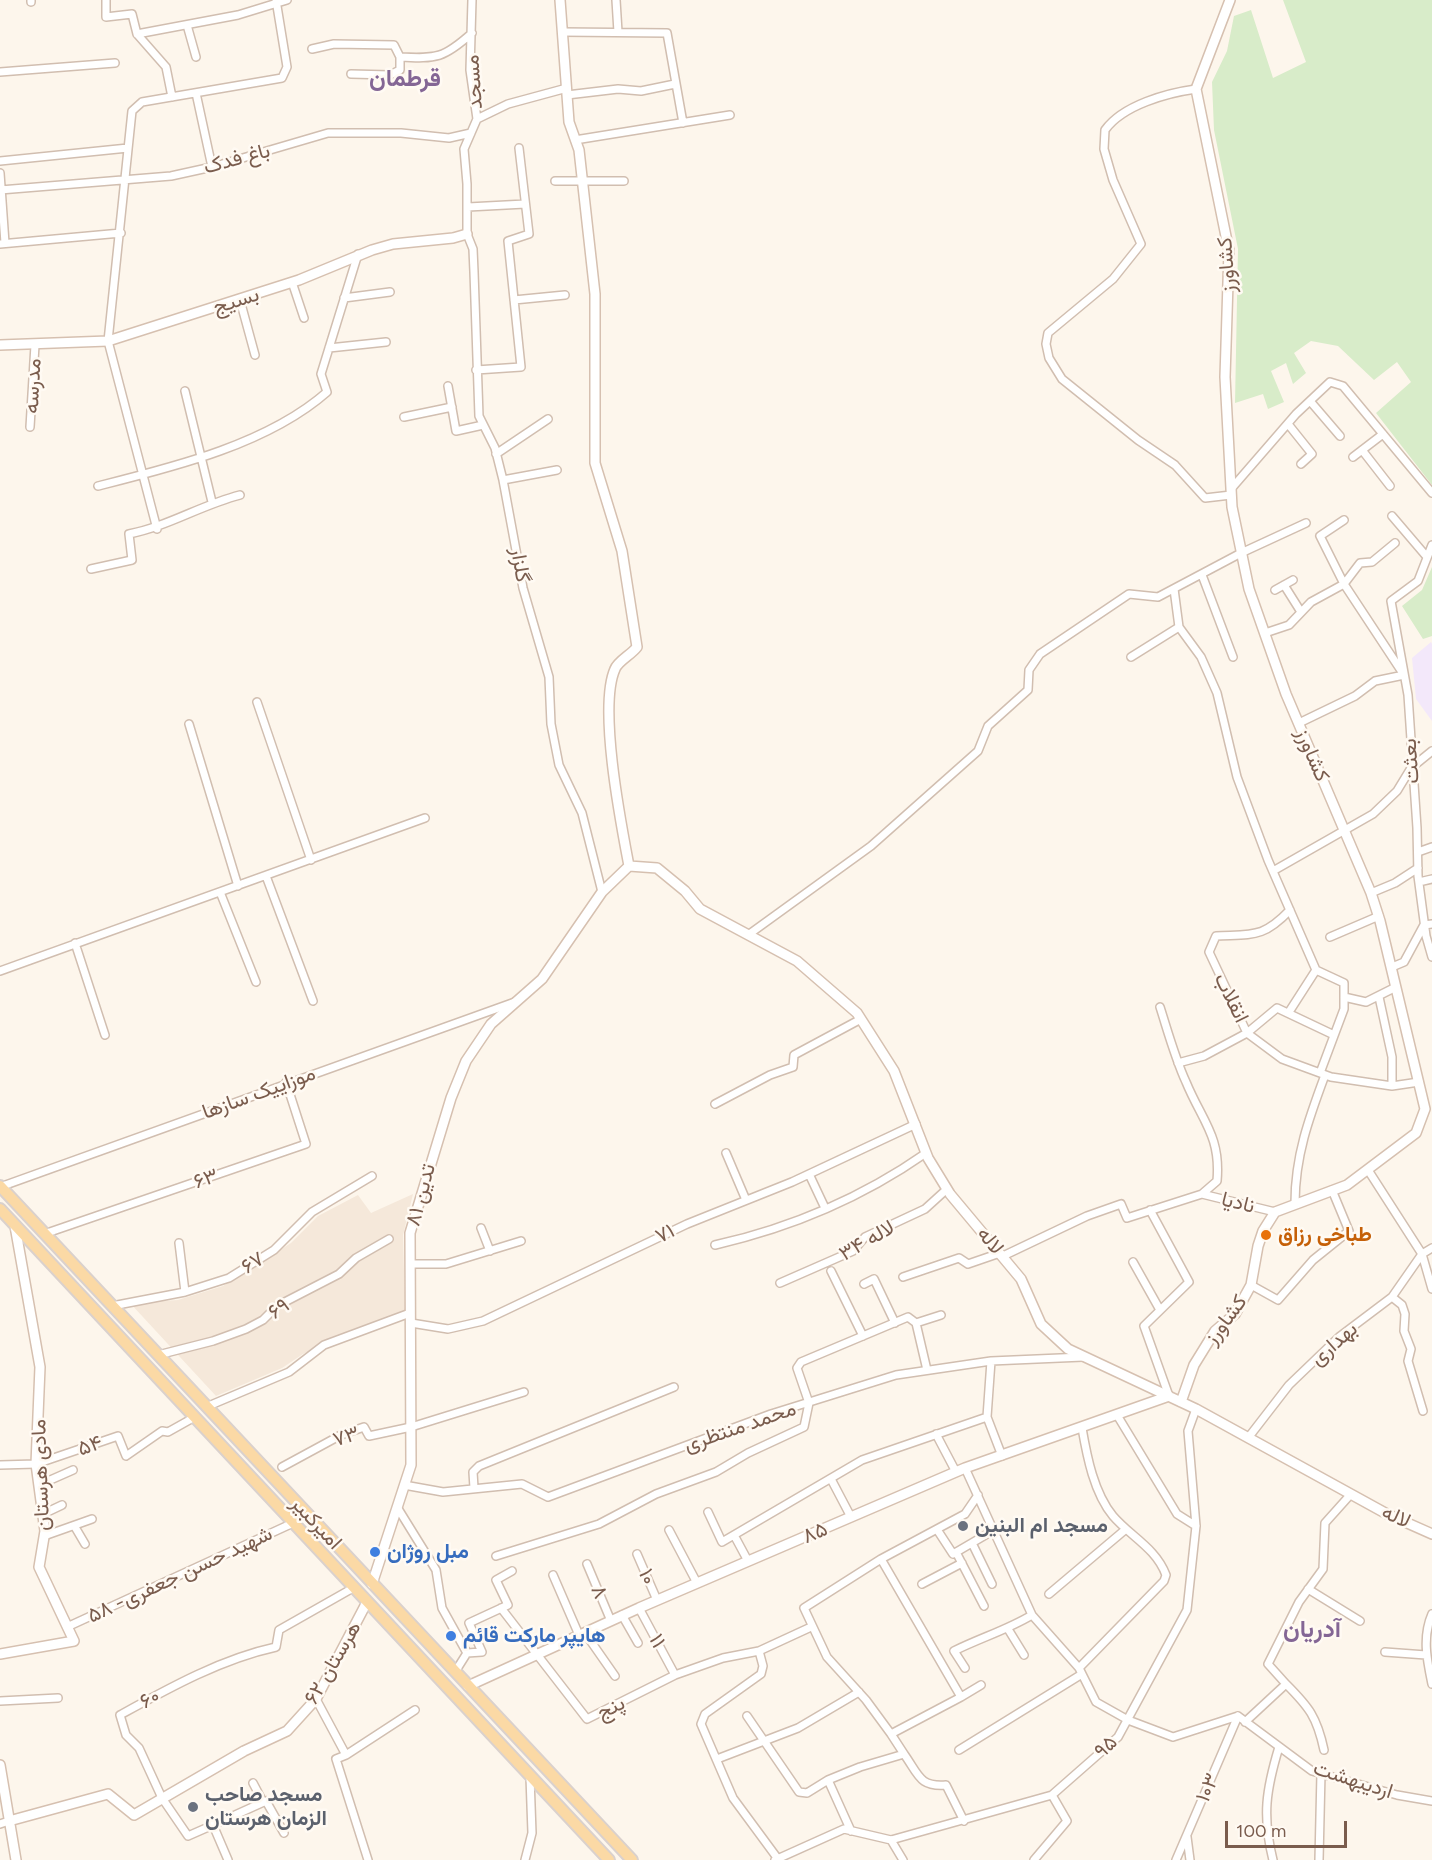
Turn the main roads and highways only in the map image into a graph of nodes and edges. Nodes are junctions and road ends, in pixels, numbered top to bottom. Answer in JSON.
{"nodes":[{"id":1,"x":0,"y":1187,"type":"edge"},
{"id":2,"x":0,"y":1209,"type":"edge"},
{"id":3,"x":87,"y":1279,"type":"junction"},
{"id":4,"x":76,"y":1290,"type":"junction"},
{"id":5,"x":515,"y":1734,"type":"junction"},
{"id":6,"x":503,"y":1745,"type":"junction"},
{"id":7,"x":530,"y":1749,"type":"junction"},
{"id":8,"x":517,"y":1760,"type":"junction"},
{"id":9,"x":609,"y":1860,"type":"edge"},
{"id":10,"x":632,"y":1860,"type":"edge"}],
"edges":[{"from":1,"to":3,"type":"main road","name":"امیرکبیر"},
{"from":2,"to":4,"type":"main road","name":"امیرکبیر"},
{"from":3,"to":4,"type":"main road"},
{"from":3,"to":5,"type":"main road","name":"امیرکبیر"},
{"from":4,"to":6,"type":"main road","name":"امیرکبیر"},
{"from":5,"to":6,"type":"main road"},
{"from":5,"to":7,"type":"main road","name":"امیرکبیر"},
{"from":6,"to":8,"type":"main road","name":"امیرکبیر"},
{"from":7,"to":8,"type":"main road"},
{"from":7,"to":10,"type":"main road","name":"امیرکبیر"},
{"from":8,"to":9,"type":"main road","name":"امیرکبیر"}]}
